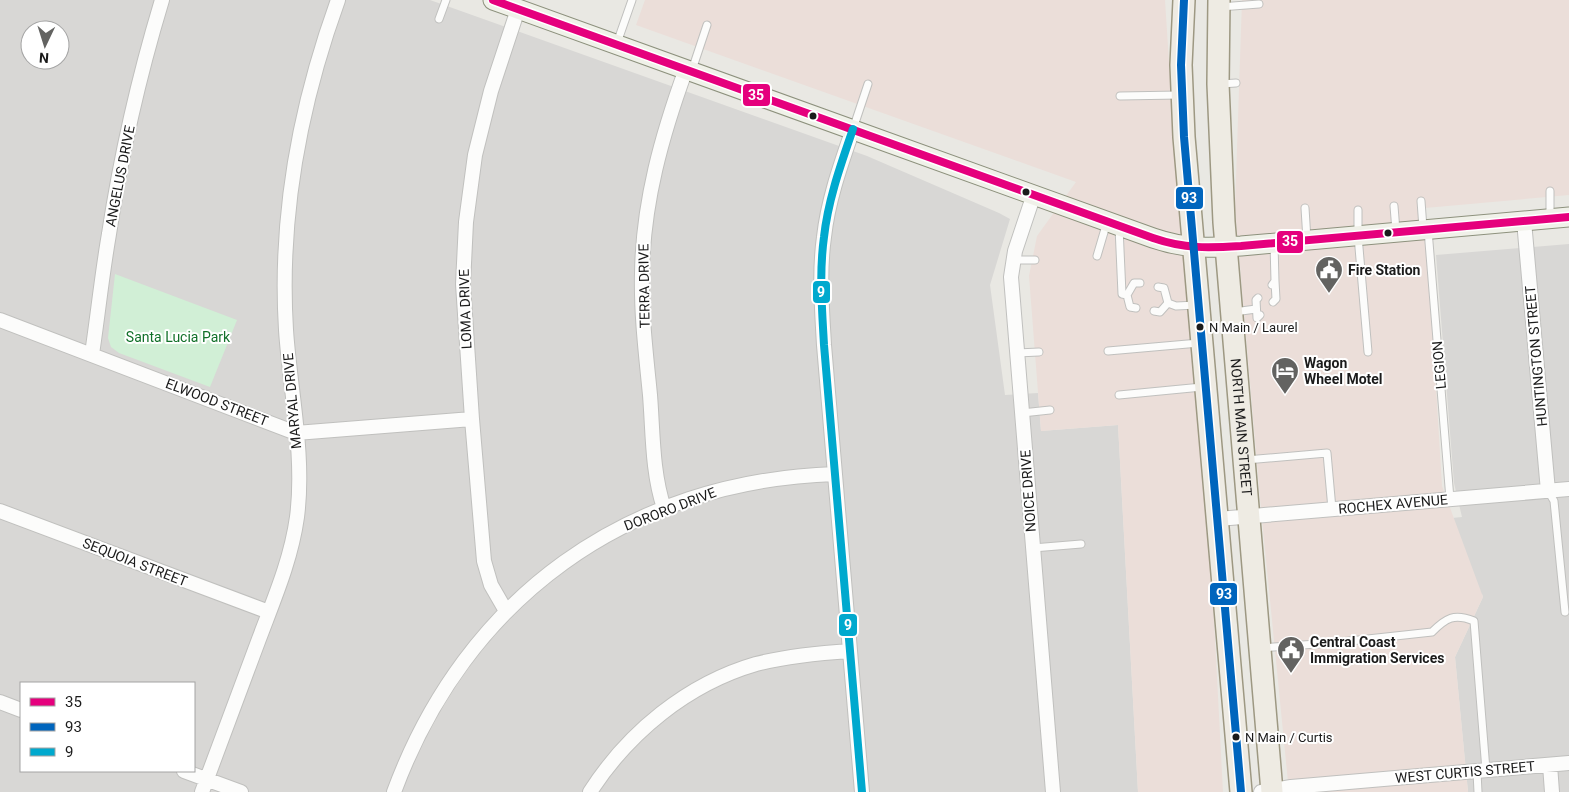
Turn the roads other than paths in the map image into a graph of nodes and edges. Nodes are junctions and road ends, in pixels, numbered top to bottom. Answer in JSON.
{"nodes":[{"id":1,"x":162,"y":0,"type":"edge"},
{"id":2,"x":338,"y":0,"type":"edge"},
{"id":3,"x":446,"y":0,"type":"edge"},
{"id":4,"x":493,"y":0,"type":"edge"},
{"id":5,"x":632,"y":0,"type":"edge"},
{"id":6,"x":1184,"y":0,"type":"edge"},
{"id":7,"x":1219,"y":4,"type":"edge"},
{"id":8,"x":1260,"y":4,"type":"dead end"},
{"id":9,"x":518,"y":9,"type":"junction"},
{"id":10,"x":439,"y":19,"type":"dead end"},
{"id":11,"x":707,"y":25,"type":"dead end"},
{"id":12,"x":616,"y":43,"type":"junction"},
{"id":13,"x":689,"y":70,"type":"junction"},
{"id":14,"x":868,"y":84,"type":"dead end"},
{"id":15,"x":1182,"y":95,"type":"junction"},
{"id":16,"x":1120,"y":96,"type":"dead end"},
{"id":17,"x":853,"y":129,"type":"junction"},
{"id":18,"x":1550,"y":191,"type":"dead end"},
{"id":19,"x":1034,"y":194,"type":"junction"},
{"id":20,"x":1421,"y":201,"type":"dead end"},
{"id":21,"x":1394,"y":206,"type":"dead end"},
{"id":22,"x":1305,"y":208,"type":"dead end"},
{"id":23,"x":1358,"y":210,"type":"dead end"},
{"id":24,"x":1569,"y":217,"type":"edge"},
{"id":25,"x":1550,"y":219,"type":"junction"},
{"id":26,"x":1524,"y":221,"type":"junction"},
{"id":27,"x":1113,"y":223,"type":"junction"},
{"id":28,"x":1426,"y":230,"type":"junction"},
{"id":29,"x":1396,"y":233,"type":"junction"},
{"id":30,"x":1358,"y":236,"type":"junction"},
{"id":31,"x":1307,"y":240,"type":"junction"},
{"id":32,"x":1274,"y":243,"type":"junction"},
{"id":33,"x":1194,"y":247,"type":"junction"},
{"id":34,"x":1226,"y":247,"type":"junction"},
{"id":35,"x":1097,"y":256,"type":"dead end"},
{"id":36,"x":1013,"y":260,"type":"junction"},
{"id":37,"x":1035,"y":260,"type":"dead end"},
{"id":38,"x":1140,"y":283,"type":"dead end"},
{"id":39,"x":1158,"y":287,"type":"dead end"},
{"id":40,"x":1127,"y":295,"type":"junction"},
{"id":41,"x":1258,"y":298,"type":"dead end"},
{"id":42,"x":1273,"y":302,"type":"dead end"},
{"id":43,"x":1168,"y":303,"type":"junction"},
{"id":44,"x":1198,"y":304,"type":"junction"},
{"id":45,"x":1136,"y":308,"type":"dead end"},
{"id":46,"x":1154,"y":311,"type":"dead end"},
{"id":47,"x":1232,"y":312,"type":"junction"},
{"id":48,"x":0,"y":320,"type":"edge"},
{"id":49,"x":1202,"y":343,"type":"junction"},
{"id":50,"x":1108,"y":351,"type":"dead end"},
{"id":51,"x":1038,"y":352,"type":"dead end"},
{"id":52,"x":1368,"y":352,"type":"dead end"},
{"id":53,"x":92,"y":354,"type":"junction"},
{"id":54,"x":1017,"y":354,"type":"junction"},
{"id":55,"x":1205,"y":387,"type":"junction"},
{"id":56,"x":1119,"y":395,"type":"dead end"},
{"id":57,"x":1050,"y":410,"type":"dead end"},
{"id":58,"x":1022,"y":413,"type":"junction"},
{"id":59,"x":472,"y":419,"type":"junction"},
{"id":60,"x":296,"y":433,"type":"junction"},
{"id":61,"x":1244,"y":460,"type":"junction"},
{"id":62,"x":835,"y":474,"type":"junction"},
{"id":63,"x":1569,"y":489,"type":"edge"},
{"id":64,"x":1548,"y":491,"type":"junction"},
{"id":65,"x":1450,"y":499,"type":"junction"},
{"id":66,"x":664,"y":508,"type":"junction"},
{"id":67,"x":1332,"y":509,"type":"junction"},
{"id":68,"x":0,"y":511,"type":"edge"},
{"id":69,"x":1250,"y":517,"type":"junction"},
{"id":70,"x":1218,"y":519,"type":"junction"},
{"id":71,"x":1081,"y":544,"type":"dead end"},
{"id":72,"x":1033,"y":548,"type":"junction"},
{"id":73,"x":506,"y":611,"type":"junction"},
{"id":74,"x":269,"y":612,"type":"junction"},
{"id":75,"x":1565,"y":612,"type":"dead end"},
{"id":76,"x":1261,"y":648,"type":"junction"},
{"id":77,"x":850,"y":651,"type":"junction"},
{"id":78,"x":0,"y":702,"type":"edge"},
{"id":79,"x":20,"y":710,"type":"edge"},
{"id":80,"x":1569,"y":763,"type":"edge"},
{"id":81,"x":1550,"y":765,"type":"junction"},
{"id":82,"x":1482,"y":771,"type":"junction"},
{"id":83,"x":185,"y":772,"type":"edge"},
{"id":84,"x":204,"y":786,"type":"edge"},
{"id":85,"x":1268,"y":791,"type":"edge"},
{"id":86,"x":241,"y":792,"type":"edge"},
{"id":87,"x":394,"y":792,"type":"edge"},
{"id":88,"x":590,"y":792,"type":"edge"},
{"id":89,"x":862,"y":792,"type":"edge"},
{"id":90,"x":1053,"y":792,"type":"edge"},
{"id":91,"x":1241,"y":792,"type":"edge"},
{"id":92,"x":1478,"y":792,"type":"edge"},
{"id":93,"x":1552,"y":792,"type":"edge"}],
"edges":[{"from":1,"to":53,"type":"street","name":"ANGELUS DRIVE"},
{"from":2,"to":60,"type":"street","name":"MARYAL DRIVE"},
{"from":3,"to":10,"type":"lane"},
{"from":4,"to":9,"type":"main road"},
{"from":5,"to":12,"type":"lane"},
{"from":6,"to":15,"type":"main road"},
{"from":7,"to":8,"type":"lane"},
{"from":7,"to":34,"type":"main road","name":"NORTH MAIN STREET"},
{"from":9,"to":12,"type":"main road"},
{"from":9,"to":59,"type":"street","name":"LOMA DRIVE"},
{"from":11,"to":13,"type":"lane"},
{"from":12,"to":13,"type":"main road"},
{"from":13,"to":17,"type":"main road"},
{"from":13,"to":66,"type":"street","name":"TERRA DRIVE"},
{"from":14,"to":17,"type":"lane"},
{"from":15,"to":16,"type":"lane"},
{"from":15,"to":33,"type":"main road"},
{"from":17,"to":19,"type":"main road"},
{"from":17,"to":62,"type":"street"},
{"from":18,"to":25,"type":"lane"},
{"from":19,"to":27,"type":"main road"},
{"from":19,"to":36,"type":"street","name":"NOICE DRIVE"},
{"from":20,"to":28,"type":"lane","name":"LEGION"},
{"from":21,"to":29,"type":"lane"},
{"from":22,"to":31,"type":"lane"},
{"from":23,"to":30,"type":"lane"},
{"from":24,"to":25,"type":"main road"},
{"from":25,"to":26,"type":"main road"},
{"from":26,"to":28,"type":"main road"},
{"from":26,"to":64,"type":"street","name":"HUNTINGTON STREET"},
{"from":27,"to":33,"type":"main road"},
{"from":27,"to":35,"type":"lane"},
{"from":27,"to":40,"type":"lane"},
{"from":28,"to":29,"type":"main road"},
{"from":28,"to":65,"type":"lane","name":"LEGION"},
{"from":29,"to":30,"type":"main road"},
{"from":30,"to":31,"type":"main road"},
{"from":30,"to":52,"type":"lane"},
{"from":31,"to":32,"type":"main road"},
{"from":32,"to":34,"type":"main road"},
{"from":32,"to":42,"type":"lane"},
{"from":33,"to":34,"type":"main road"},
{"from":33,"to":44,"type":"main road"},
{"from":34,"to":47,"type":"main road","name":"NORTH MAIN STREET"},
{"from":36,"to":37,"type":"lane"},
{"from":36,"to":54,"type":"street","name":"NOICE DRIVE"},
{"from":38,"to":40,"type":"lane"},
{"from":39,"to":43,"type":"lane"},
{"from":40,"to":45,"type":"lane"},
{"from":41,"to":47,"type":"lane"},
{"from":43,"to":44,"type":"lane"},
{"from":43,"to":46,"type":"lane"},
{"from":44,"to":49,"type":"main road"},
{"from":47,"to":61,"type":"main road","name":"NORTH MAIN STREET"},
{"from":48,"to":53,"type":"street","name":"ELWOOD STREET"},
{"from":49,"to":50,"type":"lane"},
{"from":49,"to":55,"type":"main road"},
{"from":51,"to":54,"type":"lane"},
{"from":53,"to":60,"type":"street","name":"ELWOOD STREET"},
{"from":54,"to":58,"type":"street","name":"NOICE DRIVE"},
{"from":55,"to":56,"type":"lane"},
{"from":55,"to":70,"type":"main road"},
{"from":57,"to":58,"type":"lane"},
{"from":58,"to":72,"type":"street","name":"NOICE DRIVE"},
{"from":59,"to":60,"type":"street","name":"ELWOOD STREET"},
{"from":59,"to":73,"type":"street","name":"LOMA DRIVE"},
{"from":60,"to":74,"type":"street","name":"MARYAL DRIVE"},
{"from":61,"to":67,"type":"lane"},
{"from":61,"to":69,"type":"main road","name":"NORTH MAIN STREET"},
{"from":62,"to":66,"type":"street","name":"DORORO DRIVE"},
{"from":62,"to":77,"type":"street"},
{"from":63,"to":64,"type":"street","name":"ROCHEX AVENUE"},
{"from":64,"to":65,"type":"street","name":"ROCHEX AVENUE"},
{"from":64,"to":75,"type":"lane"},
{"from":65,"to":67,"type":"street","name":"ROCHEX AVENUE"},
{"from":66,"to":73,"type":"street","name":"DORORO DRIVE"},
{"from":67,"to":69,"type":"street","name":"ROCHEX AVENUE"},
{"from":68,"to":74,"type":"street","name":"SEQUOIA STREET"},
{"from":69,"to":70,"type":"street","name":"ROCHEX AVENUE"},
{"from":69,"to":76,"type":"main road","name":"NORTH MAIN STREET"},
{"from":70,"to":91,"type":"main road"},
{"from":71,"to":72,"type":"lane"},
{"from":72,"to":90,"type":"street","name":"NOICE DRIVE"},
{"from":73,"to":87,"type":"street","name":"DORORO DRIVE"},
{"from":74,"to":84,"type":"street","name":"MARYAL DRIVE"},
{"from":76,"to":82,"type":"lane"},
{"from":76,"to":85,"type":"main road","name":"NORTH MAIN STREET"},
{"from":77,"to":88,"type":"street"},
{"from":77,"to":89,"type":"street"},
{"from":78,"to":79,"type":"street"},
{"from":80,"to":81,"type":"street","name":"WEST CURTIS STREET"},
{"from":81,"to":82,"type":"street","name":"WEST CURTIS STREET"},
{"from":81,"to":93,"type":"street"},
{"from":82,"to":85,"type":"street","name":"WEST CURTIS STREET"},
{"from":82,"to":92,"type":"lane"},
{"from":83,"to":84,"type":"street"},
{"from":84,"to":86,"type":"street"}]}
